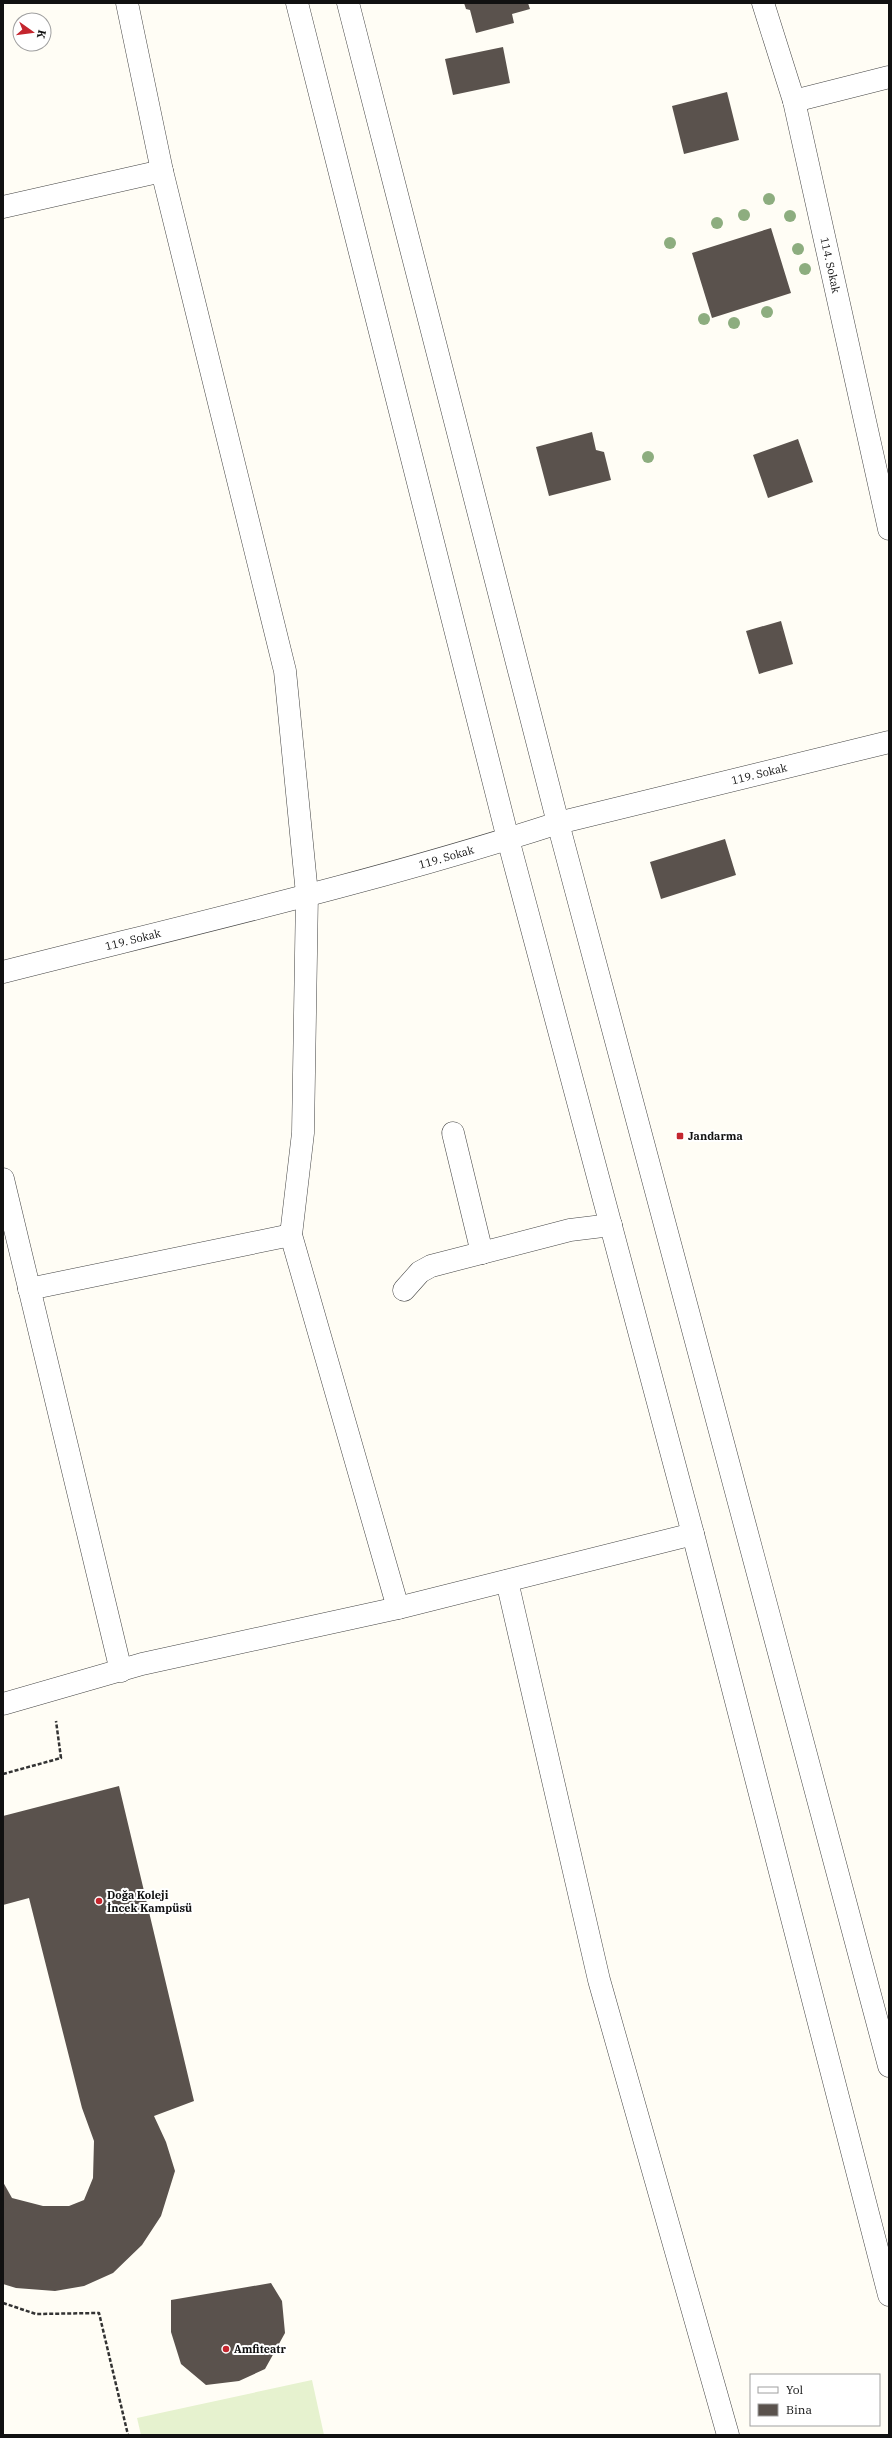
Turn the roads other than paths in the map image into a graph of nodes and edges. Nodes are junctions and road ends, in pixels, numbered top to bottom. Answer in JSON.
{"nodes":[{"id":1,"x":127,"y":3,"type":"edge"},
{"id":2,"x":297,"y":3,"type":"edge"},
{"id":3,"x":348,"y":3,"type":"edge"},
{"id":4,"x":763,"y":3,"type":"edge"},
{"id":5,"x":889,"y":77,"type":"edge"},
{"id":6,"x":794,"y":101,"type":"junction"},
{"id":7,"x":162,"y":171,"type":"junction"},
{"id":8,"x":3,"y":207,"type":"edge"},
{"id":9,"x":889,"y":529,"type":"edge"},
{"id":10,"x":889,"y":742,"type":"edge"},
{"id":11,"x":558,"y":823,"type":"junction"},
{"id":12,"x":508,"y":839,"type":"junction"},
{"id":13,"x":307,"y":894,"type":"junction"},
{"id":14,"x":3,"y":972,"type":"edge"},
{"id":15,"x":453,"y":1133,"type":"dead end"},
{"id":16,"x":3,"y":1179,"type":"edge"},
{"id":17,"x":611,"y":1225,"type":"junction"},
{"id":18,"x":291,"y":1235,"type":"junction"},
{"id":19,"x":482,"y":1253,"type":"junction"},
{"id":20,"x":29,"y":1289,"type":"junction"},
{"id":21,"x":404,"y":1290,"type":"dead end"},
{"id":22,"x":693,"y":1534,"type":"junction"},
{"id":23,"x":507,"y":1581,"type":"junction"},
{"id":24,"x":398,"y":1608,"type":"junction"},
{"id":25,"x":121,"y":1671,"type":"junction"},
{"id":26,"x":3,"y":1704,"type":"edge"},
{"id":27,"x":889,"y":2066,"type":"edge"},
{"id":28,"x":889,"y":2295,"type":"edge"},
{"id":29,"x":728,"y":2435,"type":"edge"}],
"edges":[{"from":1,"to":7,"type":"street"},
{"from":2,"to":12,"type":"street"},
{"from":3,"to":11,"type":"street"},
{"from":4,"to":6,"type":"street","name":"114. Sokak"},
{"from":5,"to":6,"type":"street"},
{"from":6,"to":9,"type":"street","name":"114. Sokak"},
{"from":7,"to":8,"type":"street"},
{"from":7,"to":13,"type":"street"},
{"from":10,"to":11,"type":"street","name":"119. Sokak"},
{"from":11,"to":12,"type":"street","name":"119. Sokak"},
{"from":11,"to":27,"type":"street"},
{"from":12,"to":13,"type":"street","name":"119. Sokak"},
{"from":12,"to":17,"type":"street"},
{"from":13,"to":14,"type":"street","name":"119. Sokak"},
{"from":13,"to":18,"type":"street"},
{"from":15,"to":19,"type":"street"},
{"from":16,"to":20,"type":"street"},
{"from":17,"to":19,"type":"street"},
{"from":17,"to":22,"type":"street"},
{"from":18,"to":20,"type":"street"},
{"from":18,"to":24,"type":"street"},
{"from":19,"to":21,"type":"street"},
{"from":20,"to":25,"type":"street"},
{"from":22,"to":23,"type":"street"},
{"from":22,"to":28,"type":"street"},
{"from":23,"to":24,"type":"street"},
{"from":23,"to":29,"type":"street"},
{"from":24,"to":25,"type":"street"},
{"from":25,"to":26,"type":"street"}]}
